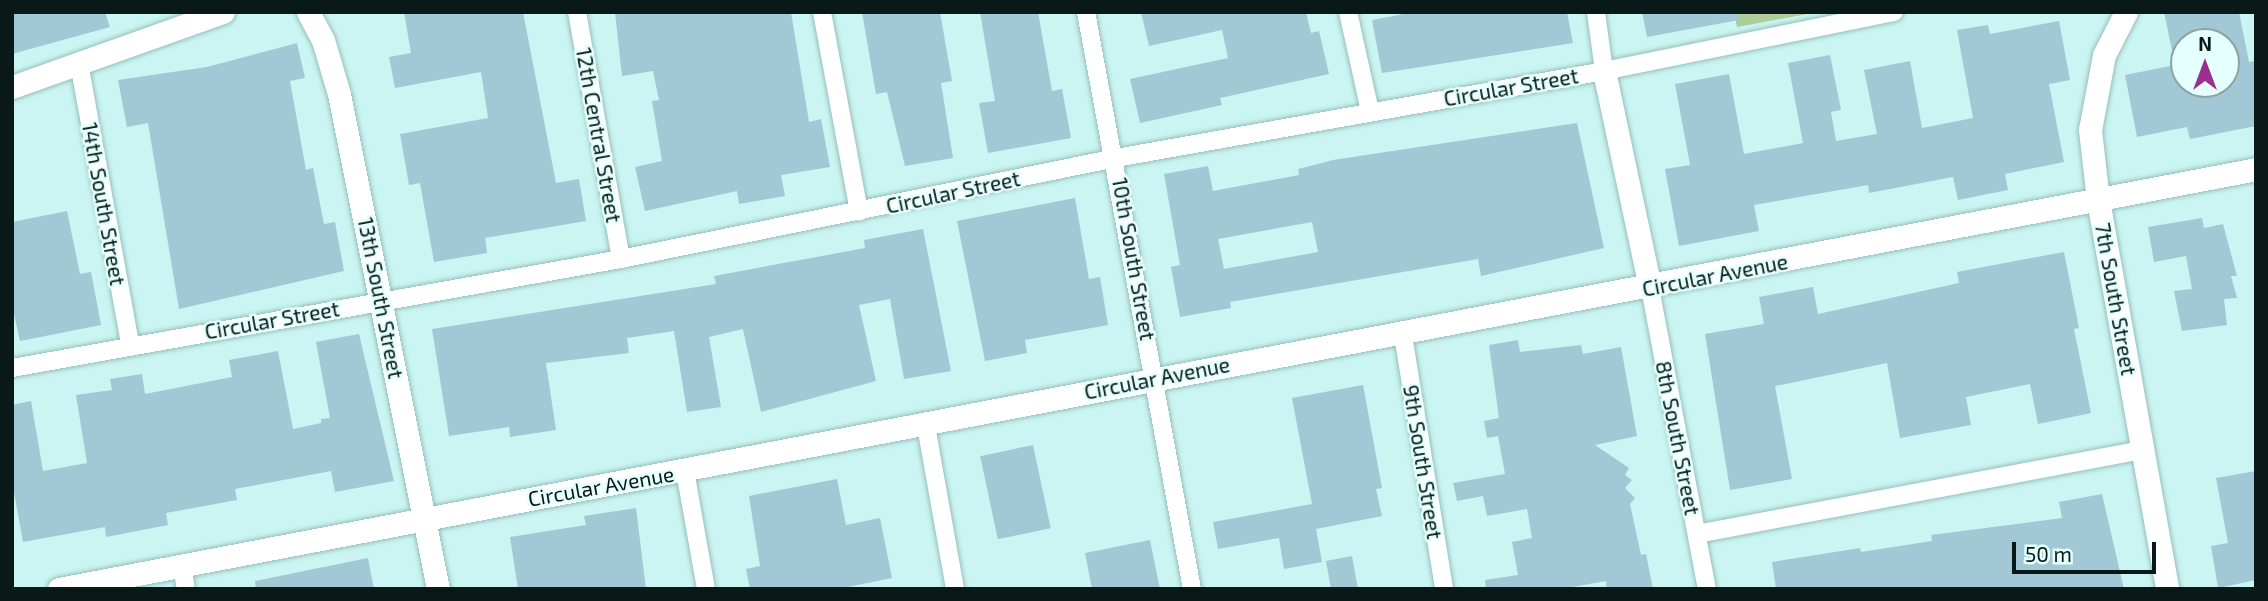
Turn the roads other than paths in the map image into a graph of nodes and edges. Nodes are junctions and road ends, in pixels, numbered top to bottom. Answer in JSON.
{"nodes":[{"id":1,"x":223,"y":12,"type":"edge"},
{"id":2,"x":308,"y":12,"type":"edge"},
{"id":3,"x":577,"y":12,"type":"edge"},
{"id":4,"x":822,"y":12,"type":"edge"},
{"id":5,"x":1086,"y":12,"type":"edge"},
{"id":6,"x":1348,"y":12,"type":"edge"},
{"id":7,"x":1596,"y":12,"type":"edge"},
{"id":8,"x":1894,"y":12,"type":"edge"},
{"id":9,"x":2126,"y":12,"type":"edge"},
{"id":10,"x":79,"y":63,"type":"junction"},
{"id":11,"x":1604,"y":71,"type":"junction"},
{"id":12,"x":12,"y":87,"type":"edge"},
{"id":13,"x":1370,"y":111,"type":"junction"},
{"id":14,"x":1116,"y":158,"type":"junction"},
{"id":15,"x":2256,"y":169,"type":"edge"},
{"id":16,"x":2098,"y":200,"type":"junction"},
{"id":17,"x":859,"y":212,"type":"junction"},
{"id":18,"x":621,"y":259,"type":"junction"},
{"id":19,"x":1650,"y":288,"type":"junction"},
{"id":20,"x":382,"y":301,"type":"junction"},
{"id":21,"x":1403,"y":335,"type":"junction"},
{"id":22,"x":130,"y":345,"type":"junction"},
{"id":23,"x":12,"y":368,"type":"edge"},
{"id":24,"x":1156,"y":376,"type":"junction"},
{"id":25,"x":926,"y":426,"type":"junction"},
{"id":26,"x":2143,"y":450,"type":"junction"},
{"id":27,"x":685,"y":471,"type":"junction"},
{"id":28,"x":425,"y":517,"type":"junction"},
{"id":29,"x":1697,"y":534,"type":"junction"},
{"id":30,"x":182,"y":565,"type":"junction"},
{"id":31,"x":59,"y":589,"type":"edge"},
{"id":32,"x":186,"y":589,"type":"edge"},
{"id":33,"x":438,"y":589,"type":"edge"},
{"id":34,"x":706,"y":589,"type":"edge"},
{"id":35,"x":956,"y":589,"type":"edge"},
{"id":36,"x":1192,"y":589,"type":"edge"},
{"id":37,"x":1444,"y":589,"type":"edge"},
{"id":38,"x":1707,"y":589,"type":"edge"},
{"id":39,"x":2167,"y":589,"type":"edge"}],
"edges":[{"from":1,"to":10,"type":"street"},
{"from":2,"to":20,"type":"street","name":"13th South Street"},
{"from":3,"to":18,"type":"street","name":"12th Central Street"},
{"from":4,"to":17,"type":"street"},
{"from":5,"to":14,"type":"street","name":"10th South Street"},
{"from":6,"to":13,"type":"street"},
{"from":7,"to":11,"type":"street"},
{"from":8,"to":11,"type":"street","name":"Circular Street"},
{"from":9,"to":16,"type":"street","name":"7th South Street"},
{"from":10,"to":12,"type":"street"},
{"from":10,"to":22,"type":"street","name":"14th South Street"},
{"from":11,"to":13,"type":"street","name":"Circular Street"},
{"from":11,"to":19,"type":"street"},
{"from":13,"to":14,"type":"street","name":"Circular Street"},
{"from":14,"to":17,"type":"street","name":"Circular Street"},
{"from":14,"to":24,"type":"street","name":"10th South Street"},
{"from":15,"to":16,"type":"street","name":"Circular Avenue"},
{"from":16,"to":19,"type":"street","name":"Circular Avenue"},
{"from":16,"to":26,"type":"street","name":"7th South Street"},
{"from":17,"to":18,"type":"street","name":"Circular Street"},
{"from":18,"to":20,"type":"street","name":"Circular Street"},
{"from":19,"to":21,"type":"street","name":"Circular Avenue"},
{"from":19,"to":29,"type":"street","name":"8th South Street"},
{"from":20,"to":22,"type":"street","name":"Circular Street"},
{"from":20,"to":28,"type":"street","name":"13th South Street"},
{"from":21,"to":24,"type":"street","name":"Circular Avenue"},
{"from":21,"to":37,"type":"street","name":"9th South Street"},
{"from":22,"to":23,"type":"street","name":"Circular Street"},
{"from":24,"to":25,"type":"street","name":"Circular Avenue"},
{"from":24,"to":36,"type":"street","name":"10th South Street"},
{"from":25,"to":27,"type":"street","name":"Circular Avenue"},
{"from":25,"to":35,"type":"street"},
{"from":26,"to":29,"type":"street"},
{"from":26,"to":39,"type":"street","name":"7th South Street"},
{"from":27,"to":28,"type":"street","name":"Circular Avenue"},
{"from":27,"to":34,"type":"street"},
{"from":28,"to":30,"type":"street","name":"Circular Avenue"},
{"from":28,"to":33,"type":"street","name":"13th South Street"},
{"from":29,"to":38,"type":"street","name":"8th South Street"},
{"from":30,"to":31,"type":"street","name":"Circular Avenue"},
{"from":30,"to":32,"type":"street"}]}
